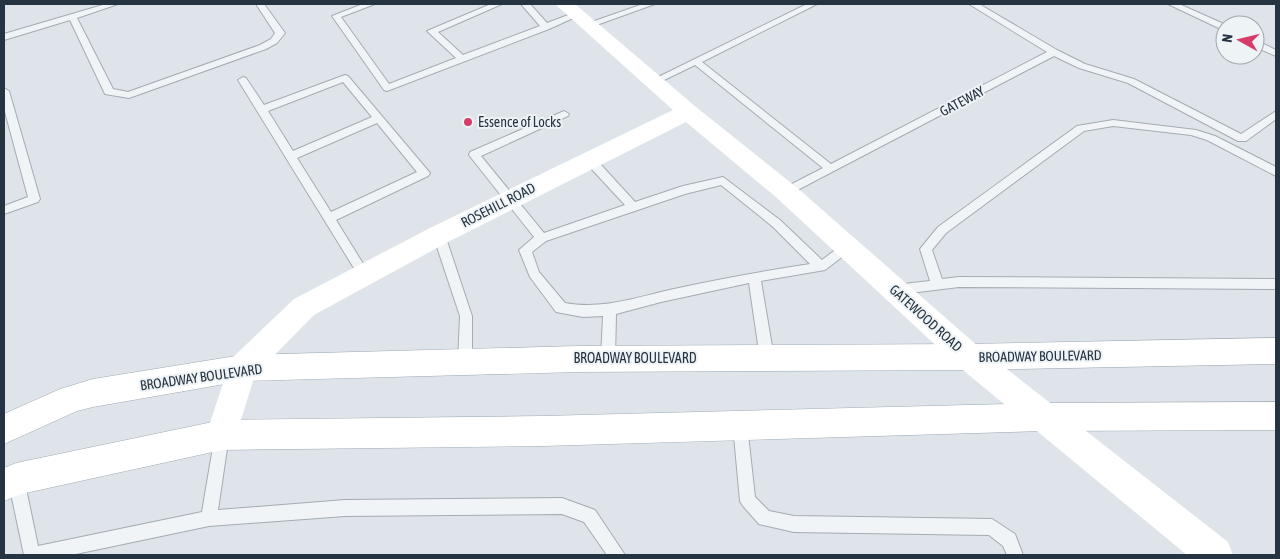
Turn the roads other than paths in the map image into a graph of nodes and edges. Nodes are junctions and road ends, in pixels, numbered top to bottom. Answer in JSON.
{"nodes":[{"id":1,"x":114,"y":4,"type":"edge"},
{"id":2,"x":260,"y":4,"type":"edge"},
{"id":3,"x":371,"y":4,"type":"edge"},
{"id":4,"x":498,"y":4,"type":"edge"},
{"id":5,"x":525,"y":4,"type":"edge"},
{"id":6,"x":651,"y":4,"type":"edge"},
{"id":7,"x":813,"y":4,"type":"edge"},
{"id":8,"x":975,"y":4,"type":"edge"},
{"id":9,"x":1172,"y":4,"type":"edge"},
{"id":10,"x":576,"y":15,"type":"edge"},
{"id":11,"x":72,"y":16,"type":"junction"},
{"id":12,"x":1215,"y":23,"type":"edge"},
{"id":13,"x":546,"y":26,"type":"junction"},
{"id":14,"x":4,"y":37,"type":"edge"},
{"id":15,"x":1054,"y":52,"type":"junction"},
{"id":16,"x":462,"y":59,"type":"junction"},
{"id":17,"x":695,"y":61,"type":"junction"},
{"id":18,"x":243,"y":80,"type":"dead end"},
{"id":19,"x":653,"y":82,"type":"junction"},
{"id":20,"x":4,"y":91,"type":"edge"},
{"id":21,"x":261,"y":110,"type":"junction"},
{"id":22,"x":688,"y":112,"type":"junction"},
{"id":23,"x":564,"y":114,"type":"dead end"},
{"id":24,"x":1276,"y":114,"type":"edge"},
{"id":25,"x":379,"y":118,"type":"junction"},
{"id":26,"x":290,"y":157,"type":"junction"},
{"id":27,"x":589,"y":160,"type":"junction"},
{"id":28,"x":831,"y":169,"type":"junction"},
{"id":29,"x":1276,"y":172,"type":"edge"},
{"id":30,"x":786,"y":192,"type":"junction"},
{"id":31,"x":511,"y":199,"type":"junction"},
{"id":32,"x":634,"y":208,"type":"junction"},
{"id":33,"x":4,"y":210,"type":"edge"},
{"id":34,"x":329,"y":218,"type":"junction"},
{"id":35,"x":439,"y":235,"type":"junction"},
{"id":36,"x":542,"y":238,"type":"junction"},
{"id":37,"x":847,"y":247,"type":"junction"},
{"id":38,"x":821,"y":267,"type":"junction"},
{"id":39,"x":364,"y":275,"type":"junction"},
{"id":40,"x":754,"y":277,"type":"junction"},
{"id":41,"x":1276,"y":284,"type":"edge"},
{"id":42,"x":938,"y":285,"type":"junction"},
{"id":43,"x":894,"y":290,"type":"junction"},
{"id":44,"x":610,"y":310,"type":"junction"},
{"id":45,"x":1276,"y":352,"type":"edge"},
{"id":46,"x":969,"y":357,"type":"junction"},
{"id":47,"x":608,"y":358,"type":"junction"},
{"id":48,"x":767,"y":358,"type":"junction"},
{"id":49,"x":465,"y":362,"type":"junction"},
{"id":50,"x":242,"y":368,"type":"junction"},
{"id":51,"x":1276,"y":416,"type":"edge"},
{"id":52,"x":1045,"y":417,"type":"junction"},
{"id":53,"x":740,"y":425,"type":"junction"},
{"id":54,"x":4,"y":429,"type":"edge"},
{"id":55,"x":222,"y":434,"type":"junction"},
{"id":56,"x":10,"y":482,"type":"edge"},
{"id":57,"x":209,"y":518,"type":"junction"},
{"id":58,"x":33,"y":555,"type":"edge"},
{"id":59,"x":618,"y":555,"type":"edge"},
{"id":60,"x":1015,"y":555,"type":"edge"},
{"id":61,"x":1215,"y":555,"type":"edge"}],
"edges":[{"from":1,"to":11,"type":"lane"},
{"from":2,"to":11,"type":"lane"},
{"from":3,"to":16,"type":"lane"},
{"from":4,"to":16,"type":"lane"},
{"from":5,"to":13,"type":"lane"},
{"from":6,"to":10,"type":"lane"},
{"from":7,"to":17,"type":"lane"},
{"from":8,"to":15,"type":"lane"},
{"from":9,"to":12,"type":"lane"},
{"from":10,"to":13,"type":"lane"},
{"from":10,"to":19,"type":"main road"},
{"from":11,"to":14,"type":"lane"},
{"from":13,"to":16,"type":"lane"},
{"from":15,"to":24,"type":"lane"},
{"from":15,"to":28,"type":"lane","name":"GATEWAY"},
{"from":17,"to":19,"type":"lane"},
{"from":17,"to":28,"type":"lane"},
{"from":18,"to":21,"type":"lane"},
{"from":19,"to":22,"type":"main road"},
{"from":20,"to":33,"type":"lane"},
{"from":21,"to":25,"type":"lane"},
{"from":21,"to":26,"type":"lane"},
{"from":22,"to":27,"type":"main road","name":"ROSEHILL ROAD"},
{"from":22,"to":30,"type":"main road","name":"GATEWOOD ROAD"},
{"from":23,"to":31,"type":"lane"},
{"from":25,"to":26,"type":"lane"},
{"from":25,"to":34,"type":"lane"},
{"from":26,"to":34,"type":"lane"},
{"from":27,"to":31,"type":"main road","name":"ROSEHILL ROAD"},
{"from":27,"to":32,"type":"lane"},
{"from":28,"to":30,"type":"lane","name":"GATEWAY"},
{"from":29,"to":42,"type":"lane"},
{"from":30,"to":37,"type":"main road","name":"GATEWOOD ROAD"},
{"from":31,"to":35,"type":"main road","name":"ROSEHILL ROAD"},
{"from":31,"to":36,"type":"lane"},
{"from":32,"to":36,"type":"lane"},
{"from":32,"to":38,"type":"lane"},
{"from":34,"to":39,"type":"lane"},
{"from":35,"to":39,"type":"main road","name":"ROSEHILL ROAD"},
{"from":35,"to":49,"type":"lane"},
{"from":36,"to":44,"type":"lane"},
{"from":37,"to":38,"type":"lane"},
{"from":37,"to":43,"type":"main road","name":"GATEWOOD ROAD"},
{"from":38,"to":40,"type":"lane"},
{"from":39,"to":50,"type":"main road","name":"ROSEHILL ROAD"},
{"from":40,"to":44,"type":"lane"},
{"from":40,"to":48,"type":"lane"},
{"from":41,"to":42,"type":"lane"},
{"from":42,"to":43,"type":"lane"},
{"from":43,"to":46,"type":"main road","name":"GATEWOOD ROAD"},
{"from":44,"to":47,"type":"lane"},
{"from":45,"to":46,"type":"main road","name":"BROADWAY BOULEVARD"},
{"from":46,"to":48,"type":"main road","name":"BROADWAY BOULEVARD"},
{"from":46,"to":52,"type":"main road","name":"GATEWOOD ROAD"},
{"from":47,"to":48,"type":"main road","name":"BROADWAY BOULEVARD"},
{"from":47,"to":49,"type":"main road","name":"BROADWAY BOULEVARD"},
{"from":49,"to":50,"type":"main road","name":"BROADWAY BOULEVARD"},
{"from":50,"to":54,"type":"main road","name":"BROADWAY BOULEVARD"},
{"from":50,"to":55,"type":"main road","name":"ROSEHILL ROAD"},
{"from":51,"to":52,"type":"main road"},
{"from":52,"to":53,"type":"main road"},
{"from":52,"to":61,"type":"main road","name":"GATEWOOD ROAD"},
{"from":53,"to":55,"type":"main road"},
{"from":53,"to":60,"type":"lane"},
{"from":55,"to":56,"type":"main road"},
{"from":55,"to":57,"type":"lane"},
{"from":56,"to":58,"type":"lane"},
{"from":57,"to":58,"type":"lane"},
{"from":57,"to":59,"type":"lane"}]}
